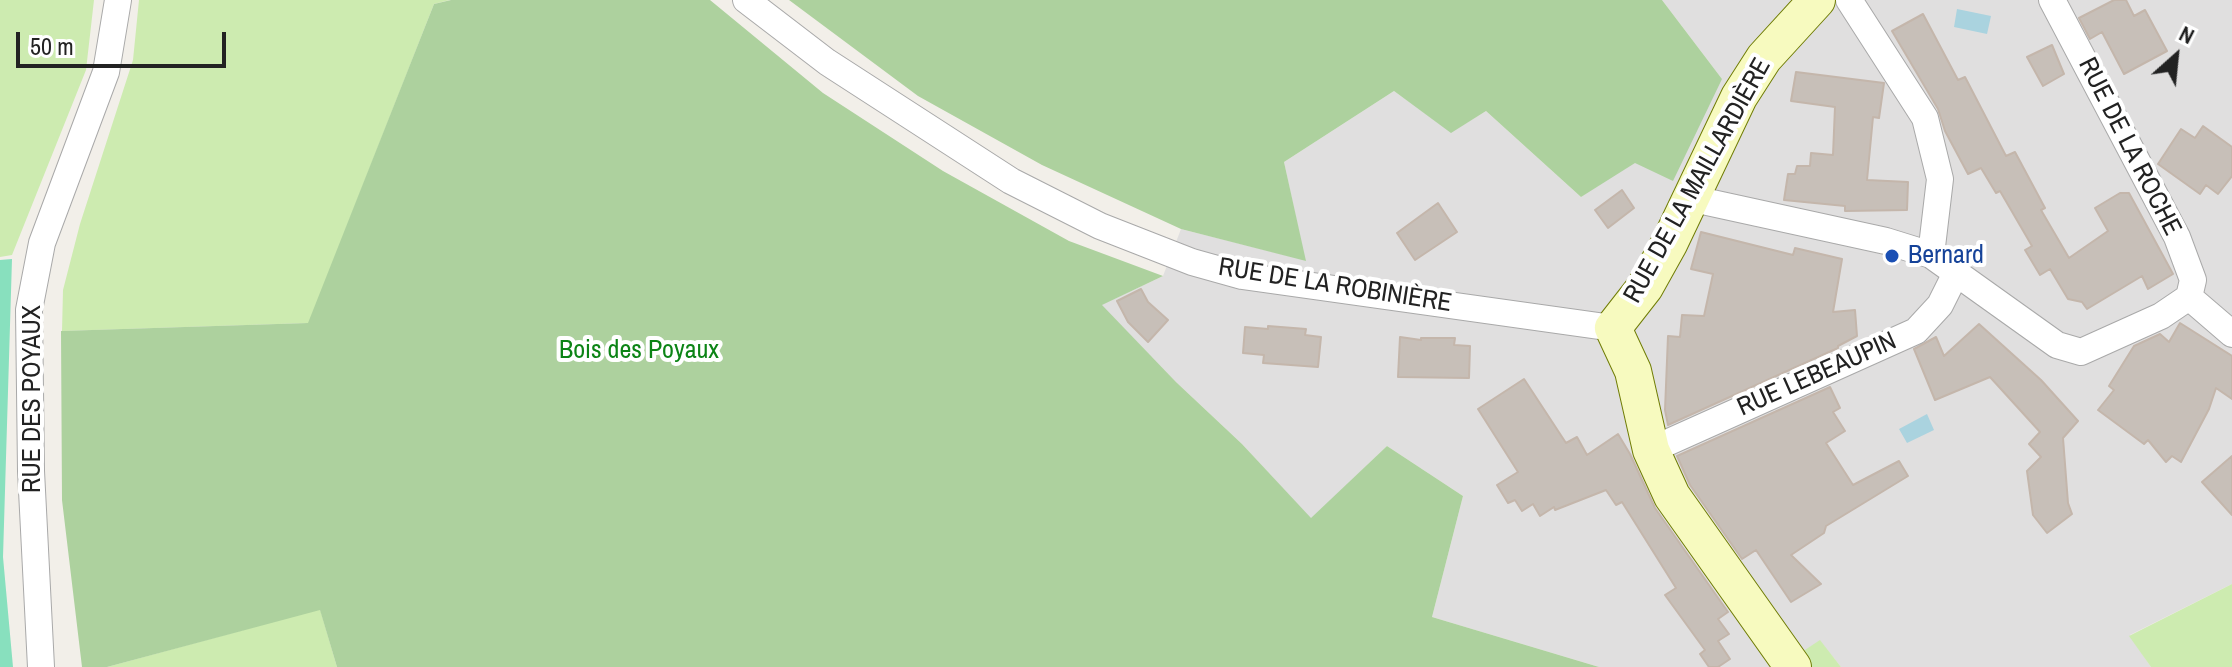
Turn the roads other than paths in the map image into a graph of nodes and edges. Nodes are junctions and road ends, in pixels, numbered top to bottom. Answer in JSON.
{"nodes":[{"id":1,"x":118,"y":0,"type":"edge"},
{"id":2,"x":746,"y":0,"type":"edge"},
{"id":3,"x":1817,"y":0,"type":"edge"},
{"id":4,"x":1849,"y":0,"type":"edge"},
{"id":5,"x":2052,"y":0,"type":"edge"},
{"id":6,"x":1689,"y":198,"type":"junction"},
{"id":7,"x":1931,"y":255,"type":"junction"},
{"id":8,"x":1957,"y":271,"type":"junction"},
{"id":9,"x":2189,"y":297,"type":"junction"},
{"id":10,"x":1613,"y":328,"type":"junction"},
{"id":11,"x":2232,"y":334,"type":"edge"},
{"id":12,"x":1651,"y":450,"type":"junction"},
{"id":13,"x":41,"y":667,"type":"edge"},
{"id":14,"x":1793,"y":667,"type":"edge"}],
"edges":[{"from":1,"to":13,"type":"street","name":"RUE DES POYAUX"},
{"from":2,"to":10,"type":"street","name":"RUE DE LA ROBINIÈRE"},
{"from":3,"to":6,"type":"street","name":"RUE DE LA MAILLARDIÈRE"},
{"from":4,"to":7,"type":"street"},
{"from":5,"to":9,"type":"street","name":"RUE DE LA ROCHE"},
{"from":6,"to":7,"type":"street"},
{"from":6,"to":10,"type":"street","name":"RUE DE LA MAILLARDIÈRE"},
{"from":7,"to":8,"type":"street"},
{"from":8,"to":9,"type":"street"},
{"from":8,"to":12,"type":"street","name":"RUE LEBEAUPIN"},
{"from":9,"to":11,"type":"street"},
{"from":10,"to":12,"type":"street"},
{"from":12,"to":14,"type":"street"}]}
